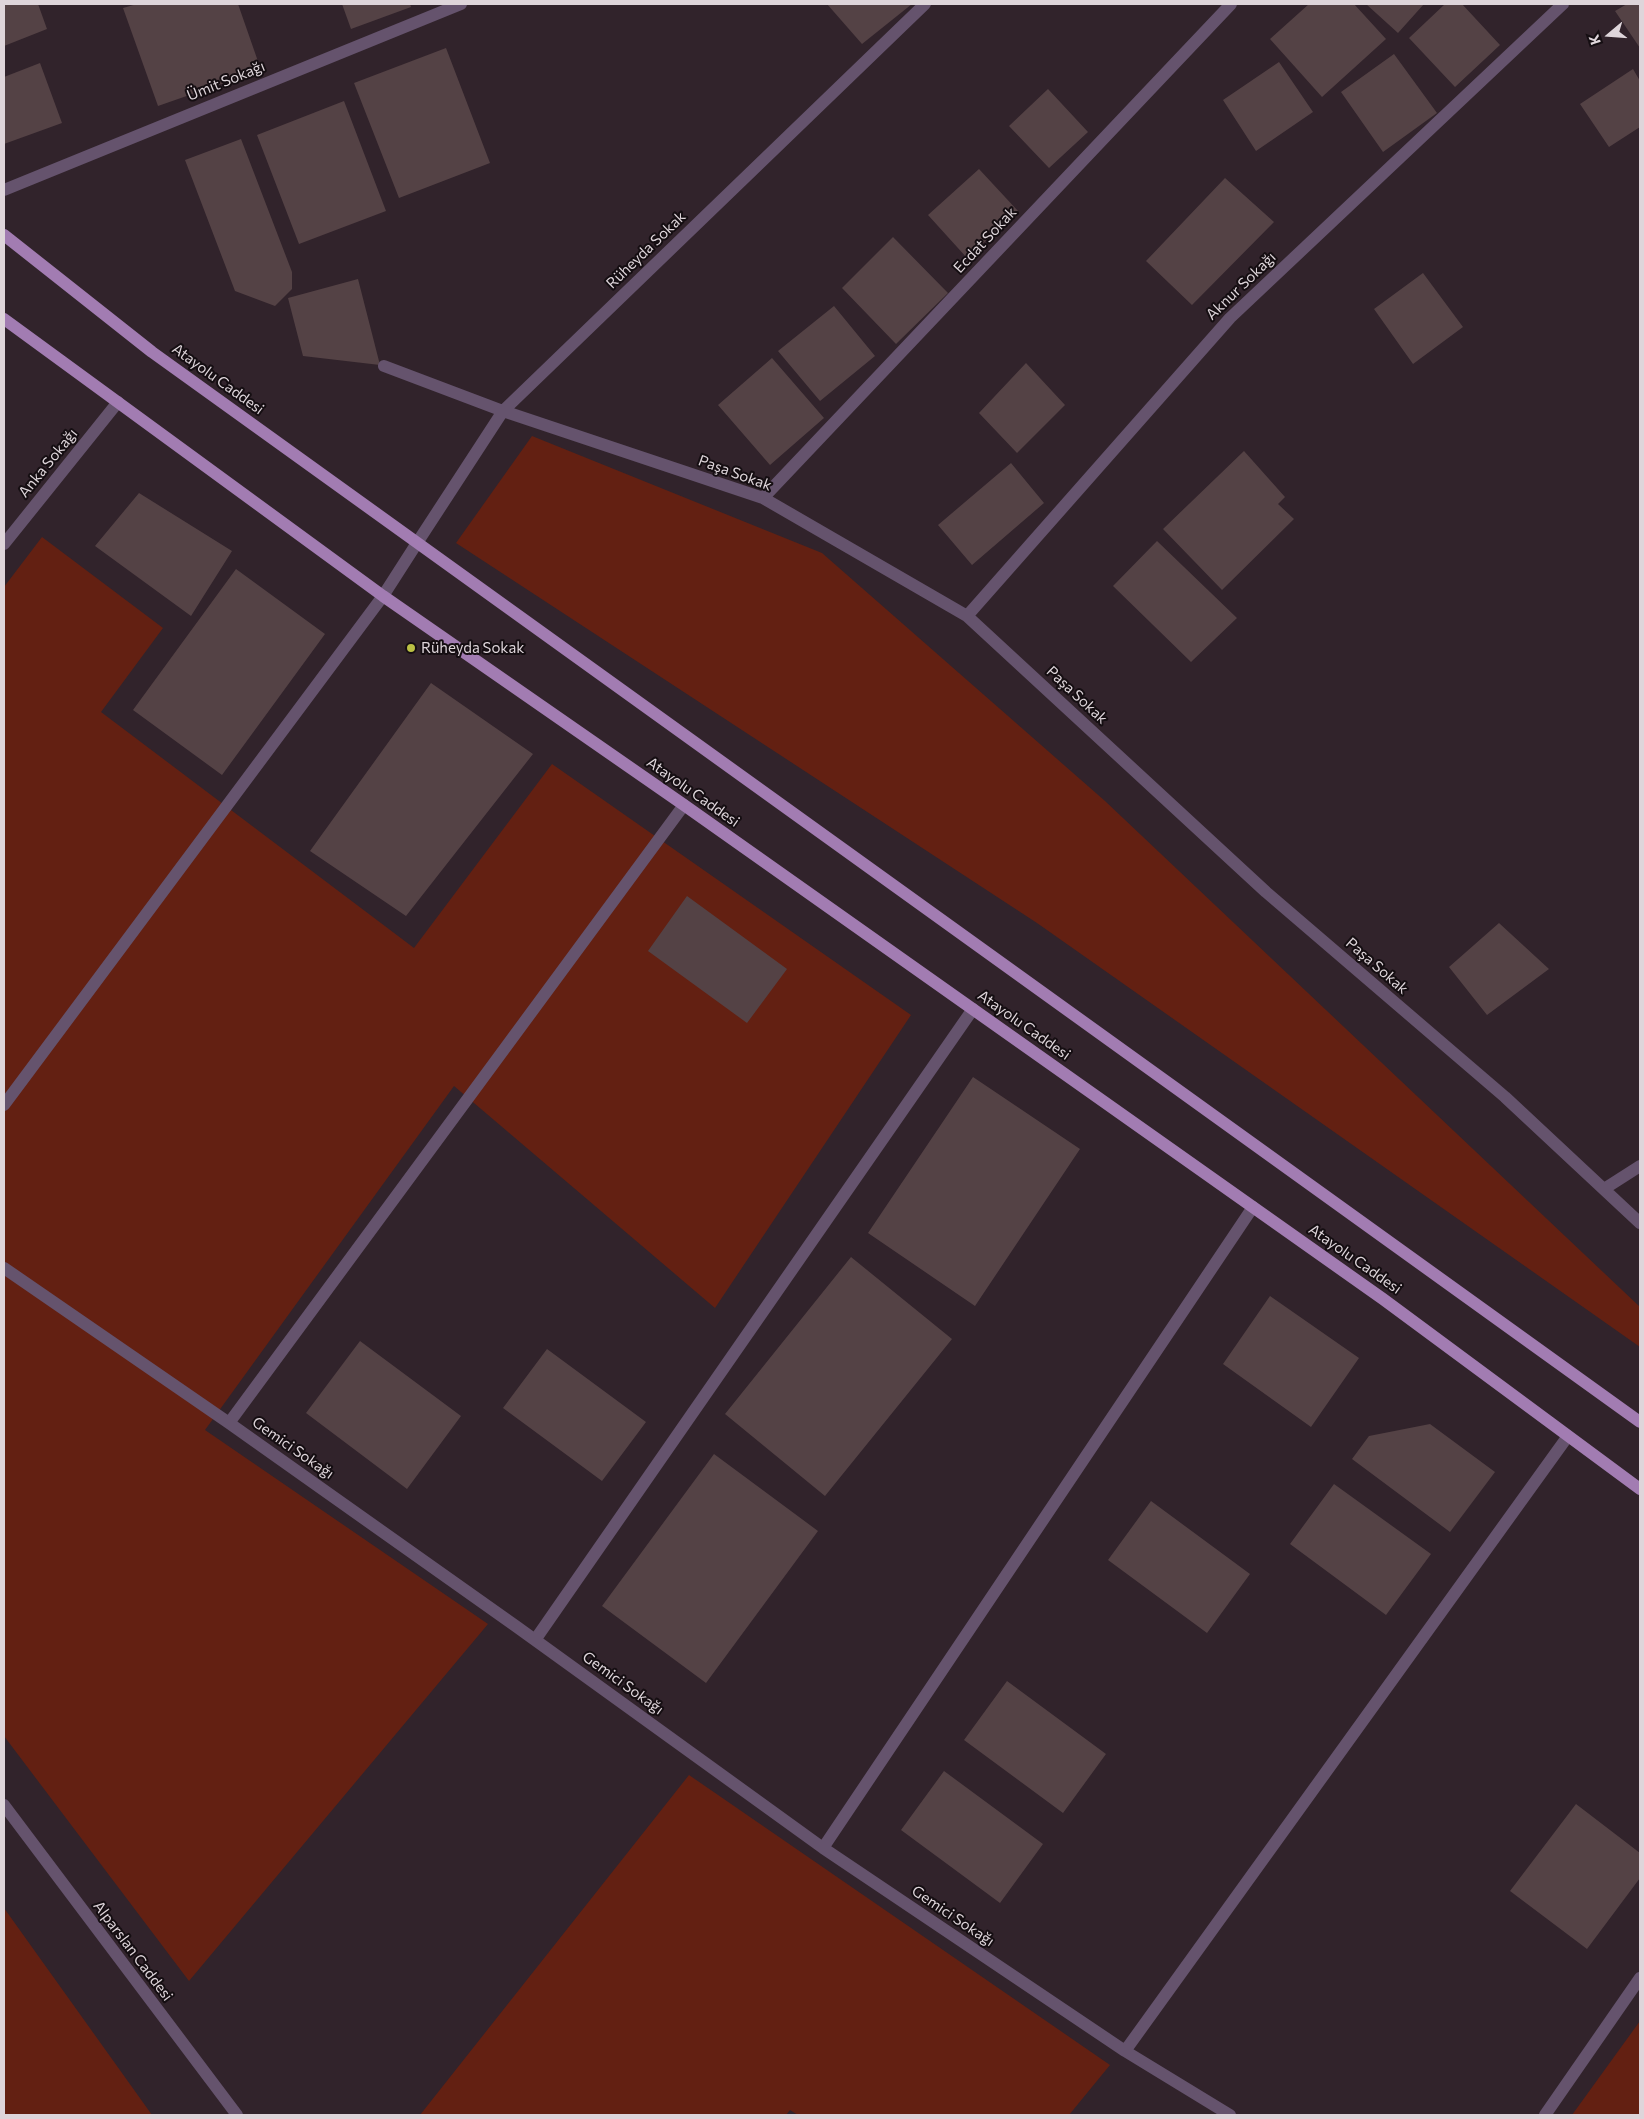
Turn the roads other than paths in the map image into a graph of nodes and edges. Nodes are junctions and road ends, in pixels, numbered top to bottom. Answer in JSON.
{"nodes":[{"id":1,"x":461,"y":4,"type":"edge"},
{"id":2,"x":925,"y":4,"type":"edge"},
{"id":3,"x":1231,"y":4,"type":"edge"},
{"id":4,"x":1564,"y":4,"type":"edge"},
{"id":5,"x":4,"y":190,"type":"edge"},
{"id":6,"x":4,"y":235,"type":"edge"},
{"id":7,"x":4,"y":319,"type":"edge"},
{"id":8,"x":384,"y":366,"type":"dead end"},
{"id":9,"x":118,"y":402,"type":"junction"},
{"id":10,"x":503,"y":411,"type":"junction"},
{"id":11,"x":763,"y":498,"type":"junction"},
{"id":12,"x":417,"y":543,"type":"junction"},
{"id":13,"x":4,"y":544,"type":"edge"},
{"id":14,"x":383,"y":596,"type":"junction"},
{"id":15,"x":967,"y":616,"type":"junction"},
{"id":16,"x":684,"y":805,"type":"junction"},
{"id":17,"x":973,"y":1010,"type":"junction"},
{"id":18,"x":4,"y":1105,"type":"edge"},
{"id":19,"x":1640,"y":1166,"type":"edge"},
{"id":20,"x":1604,"y":1189,"type":"junction"},
{"id":21,"x":1253,"y":1207,"type":"junction"},
{"id":22,"x":1640,"y":1223,"type":"edge"},
{"id":23,"x":4,"y":1268,"type":"edge"},
{"id":24,"x":1640,"y":1422,"type":"edge"},
{"id":25,"x":229,"y":1423,"type":"junction"},
{"id":26,"x":1568,"y":1436,"type":"junction"},
{"id":27,"x":1640,"y":1489,"type":"edge"},
{"id":28,"x":535,"y":1640,"type":"junction"},
{"id":29,"x":4,"y":1805,"type":"edge"},
{"id":30,"x":823,"y":1848,"type":"junction"},
{"id":31,"x":1640,"y":1978,"type":"edge"},
{"id":32,"x":1125,"y":2051,"type":"junction"},
{"id":33,"x":237,"y":2115,"type":"edge"},
{"id":34,"x":1230,"y":2115,"type":"edge"},
{"id":35,"x":1545,"y":2115,"type":"edge"}],
"edges":[{"from":1,"to":5,"type":"street","name":"Ümit Sokağı"},
{"from":2,"to":10,"type":"street","name":"Rüheyda Sokak"},
{"from":3,"to":11,"type":"street","name":"Ecdat Sokak"},
{"from":4,"to":15,"type":"street","name":"Aknur Sokağı"},
{"from":6,"to":12,"type":"main road","name":"Atayolu Caddesi"},
{"from":7,"to":9,"type":"main road","name":"Atayolu Caddesi"},
{"from":8,"to":10,"type":"street","name":"Paşa Sokak"},
{"from":9,"to":13,"type":"street","name":"Anka Sokağı"},
{"from":9,"to":14,"type":"main road","name":"Atayolu Caddesi"},
{"from":10,"to":11,"type":"street","name":"Paşa Sokak"},
{"from":10,"to":12,"type":"street","name":"Rüheyda Sokak"},
{"from":11,"to":15,"type":"street","name":"Paşa Sokak"},
{"from":12,"to":14,"type":"street"},
{"from":12,"to":24,"type":"main road","name":"Atayolu Caddesi"},
{"from":14,"to":16,"type":"main road","name":"Atayolu Caddesi"},
{"from":14,"to":18,"type":"street"},
{"from":15,"to":20,"type":"street","name":"Paşa Sokak"},
{"from":16,"to":17,"type":"main road","name":"Atayolu Caddesi"},
{"from":16,"to":25,"type":"street"},
{"from":17,"to":21,"type":"main road","name":"Atayolu Caddesi"},
{"from":17,"to":28,"type":"street"},
{"from":19,"to":20,"type":"street"},
{"from":20,"to":22,"type":"street","name":"Paşa Sokak"},
{"from":21,"to":26,"type":"main road","name":"Atayolu Caddesi"},
{"from":21,"to":30,"type":"street"},
{"from":23,"to":25,"type":"street","name":"Gemici Sokağı"},
{"from":25,"to":28,"type":"street","name":"Gemici Sokağı"},
{"from":26,"to":27,"type":"main road","name":"Atayolu Caddesi"},
{"from":26,"to":32,"type":"street"},
{"from":28,"to":30,"type":"street","name":"Gemici Sokağı"},
{"from":29,"to":33,"type":"street","name":"Alparslan Caddesi"},
{"from":30,"to":32,"type":"street","name":"Gemici Sokağı"},
{"from":31,"to":35,"type":"street"},
{"from":32,"to":34,"type":"street","name":"Gemici Sokağı"}]}
